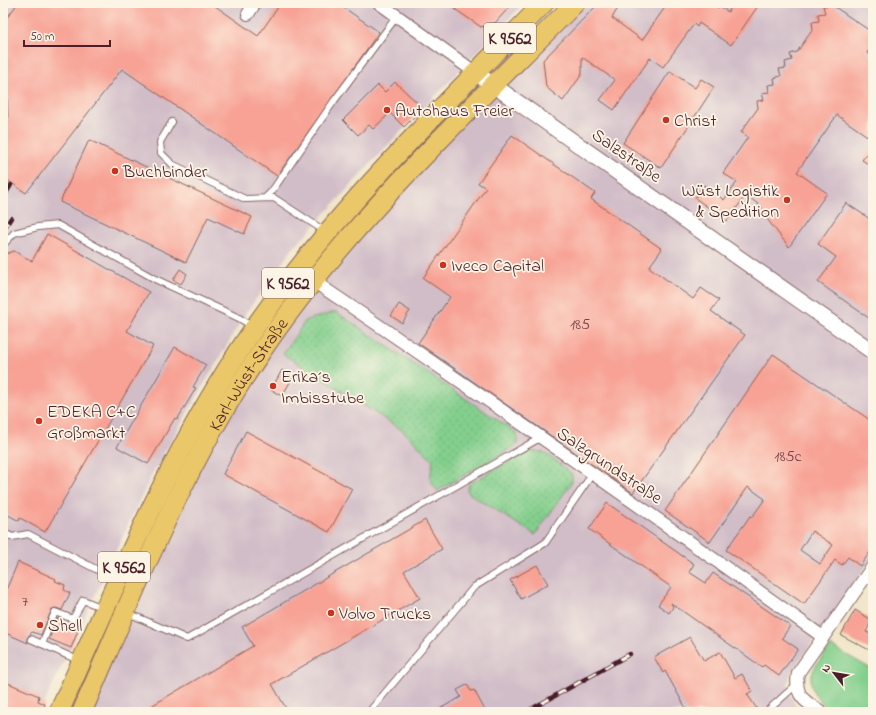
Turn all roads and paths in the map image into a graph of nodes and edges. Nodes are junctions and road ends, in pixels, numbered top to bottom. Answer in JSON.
{"nodes":[{"id":1,"x":255,"y":3,"type":"edge"},
{"id":2,"x":379,"y":3,"type":"edge"},
{"id":3,"x":544,"y":3,"type":"edge"},
{"id":4,"x":575,"y":3,"type":"edge"},
{"id":5,"x":248,"y":14,"type":"dead end"},
{"id":6,"x":397,"y":16,"type":"junction"},
{"id":7,"x":476,"y":73,"type":"junction"},
{"id":8,"x":494,"y":86,"type":"junction"},
{"id":9,"x":172,"y":122,"type":"dead end"},
{"id":10,"x":264,"y":198,"type":"junction"},
{"id":11,"x":327,"y":233,"type":"junction"},
{"id":12,"x":3,"y":245,"type":"edge"},
{"id":13,"x":298,"y":270,"type":"junction"},
{"id":14,"x":314,"y":281,"type":"junction"},
{"id":15,"x":255,"y":328,"type":"junction"},
{"id":16,"x":873,"y":352,"type":"edge"},
{"id":17,"x":540,"y":438,"type":"junction"},
{"id":18,"x":593,"y":473,"type":"junction"},
{"id":19,"x":3,"y":532,"type":"edge"},
{"id":20,"x":873,"y":566,"type":"edge"},
{"id":21,"x":118,"y":581,"type":"junction"},
{"id":22,"x":116,"y":610,"type":"junction"},
{"id":23,"x":822,"y":637,"type":"junction"},
{"id":24,"x":31,"y":639,"type":"dead end"},
{"id":25,"x":42,"y":644,"type":"junction"},
{"id":26,"x":81,"y":662,"type":"junction"},
{"id":27,"x":796,"y":685,"type":"junction"},
{"id":28,"x":59,"y":712,"type":"edge"},
{"id":29,"x":82,"y":712,"type":"edge"},
{"id":30,"x":369,"y":712,"type":"edge"},
{"id":31,"x":766,"y":712,"type":"edge"},
{"id":32,"x":822,"y":712,"type":"edge"}],
"edges":[{"from":1,"to":5,"type":"street"},
{"from":2,"to":6,"type":"street","name":"Salzstraße"},
{"from":3,"to":7,"type":"main road","name":"Karl-Wüst-Straße","number":"K 9562"},
{"from":4,"to":8,"type":"main road","name":"Karl-Wüst-Straße","number":"K 9562"},
{"from":6,"to":7,"type":"street","name":"Salzstraße"},
{"from":6,"to":10,"type":"lane"},
{"from":7,"to":8,"type":"street","name":"Salzstraße"},
{"from":7,"to":11,"type":"main road","name":"Karl-Wüst-Straße","number":"K 9562"},
{"from":8,"to":14,"type":"main road","name":"Karl-Wüst-Straße","number":"K 9562"},
{"from":8,"to":16,"type":"street","name":"Salzstraße"},
{"from":9,"to":10,"type":"lane"},
{"from":10,"to":11,"type":"lane"},
{"from":11,"to":13,"type":"main road","name":"Karl-Wüst-Straße","number":"K 9562"},
{"from":12,"to":15,"type":"lane"},
{"from":13,"to":14,"type":"street","name":"Salzgrundstraße"},
{"from":13,"to":15,"type":"main road","name":"Karl-Wüst-Straße","number":"K 9562"},
{"from":14,"to":17,"type":"street","name":"Salzgrundstraße"},
{"from":14,"to":22,"type":"main road","name":"Karl-Wüst-Straße","number":"K 9562"},
{"from":15,"to":21,"type":"main road","name":"Karl-Wüst-Straße","number":"K 9562"},
{"from":17,"to":18,"type":"street","name":"Salzgrundstraße"},
{"from":17,"to":22,"type":"lane"},
{"from":18,"to":23,"type":"street","name":"Salzgrundstraße"},
{"from":18,"to":30,"type":"lane"},
{"from":19,"to":21,"type":"lane"},
{"from":20,"to":23,"type":"street"},
{"from":21,"to":22,"type":"main road","name":"Karl-Wüst-Straße","number":"K 9562"},
{"from":22,"to":25,"type":"lane"},
{"from":22,"to":26,"type":"main road","name":"Karl-Wüst-Straße","number":"K 9562"},
{"from":22,"to":29,"type":"main road","name":"Karl-Wüst-Straße","number":"K 9562"},
{"from":23,"to":27,"type":"street"},
{"from":24,"to":25,"type":"lane"},
{"from":25,"to":26,"type":"lane"},
{"from":26,"to":28,"type":"main road","name":"Karl-Wüst-Straße","number":"K 9562"},
{"from":27,"to":31,"type":"lane"},
{"from":27,"to":32,"type":"street"}]}
